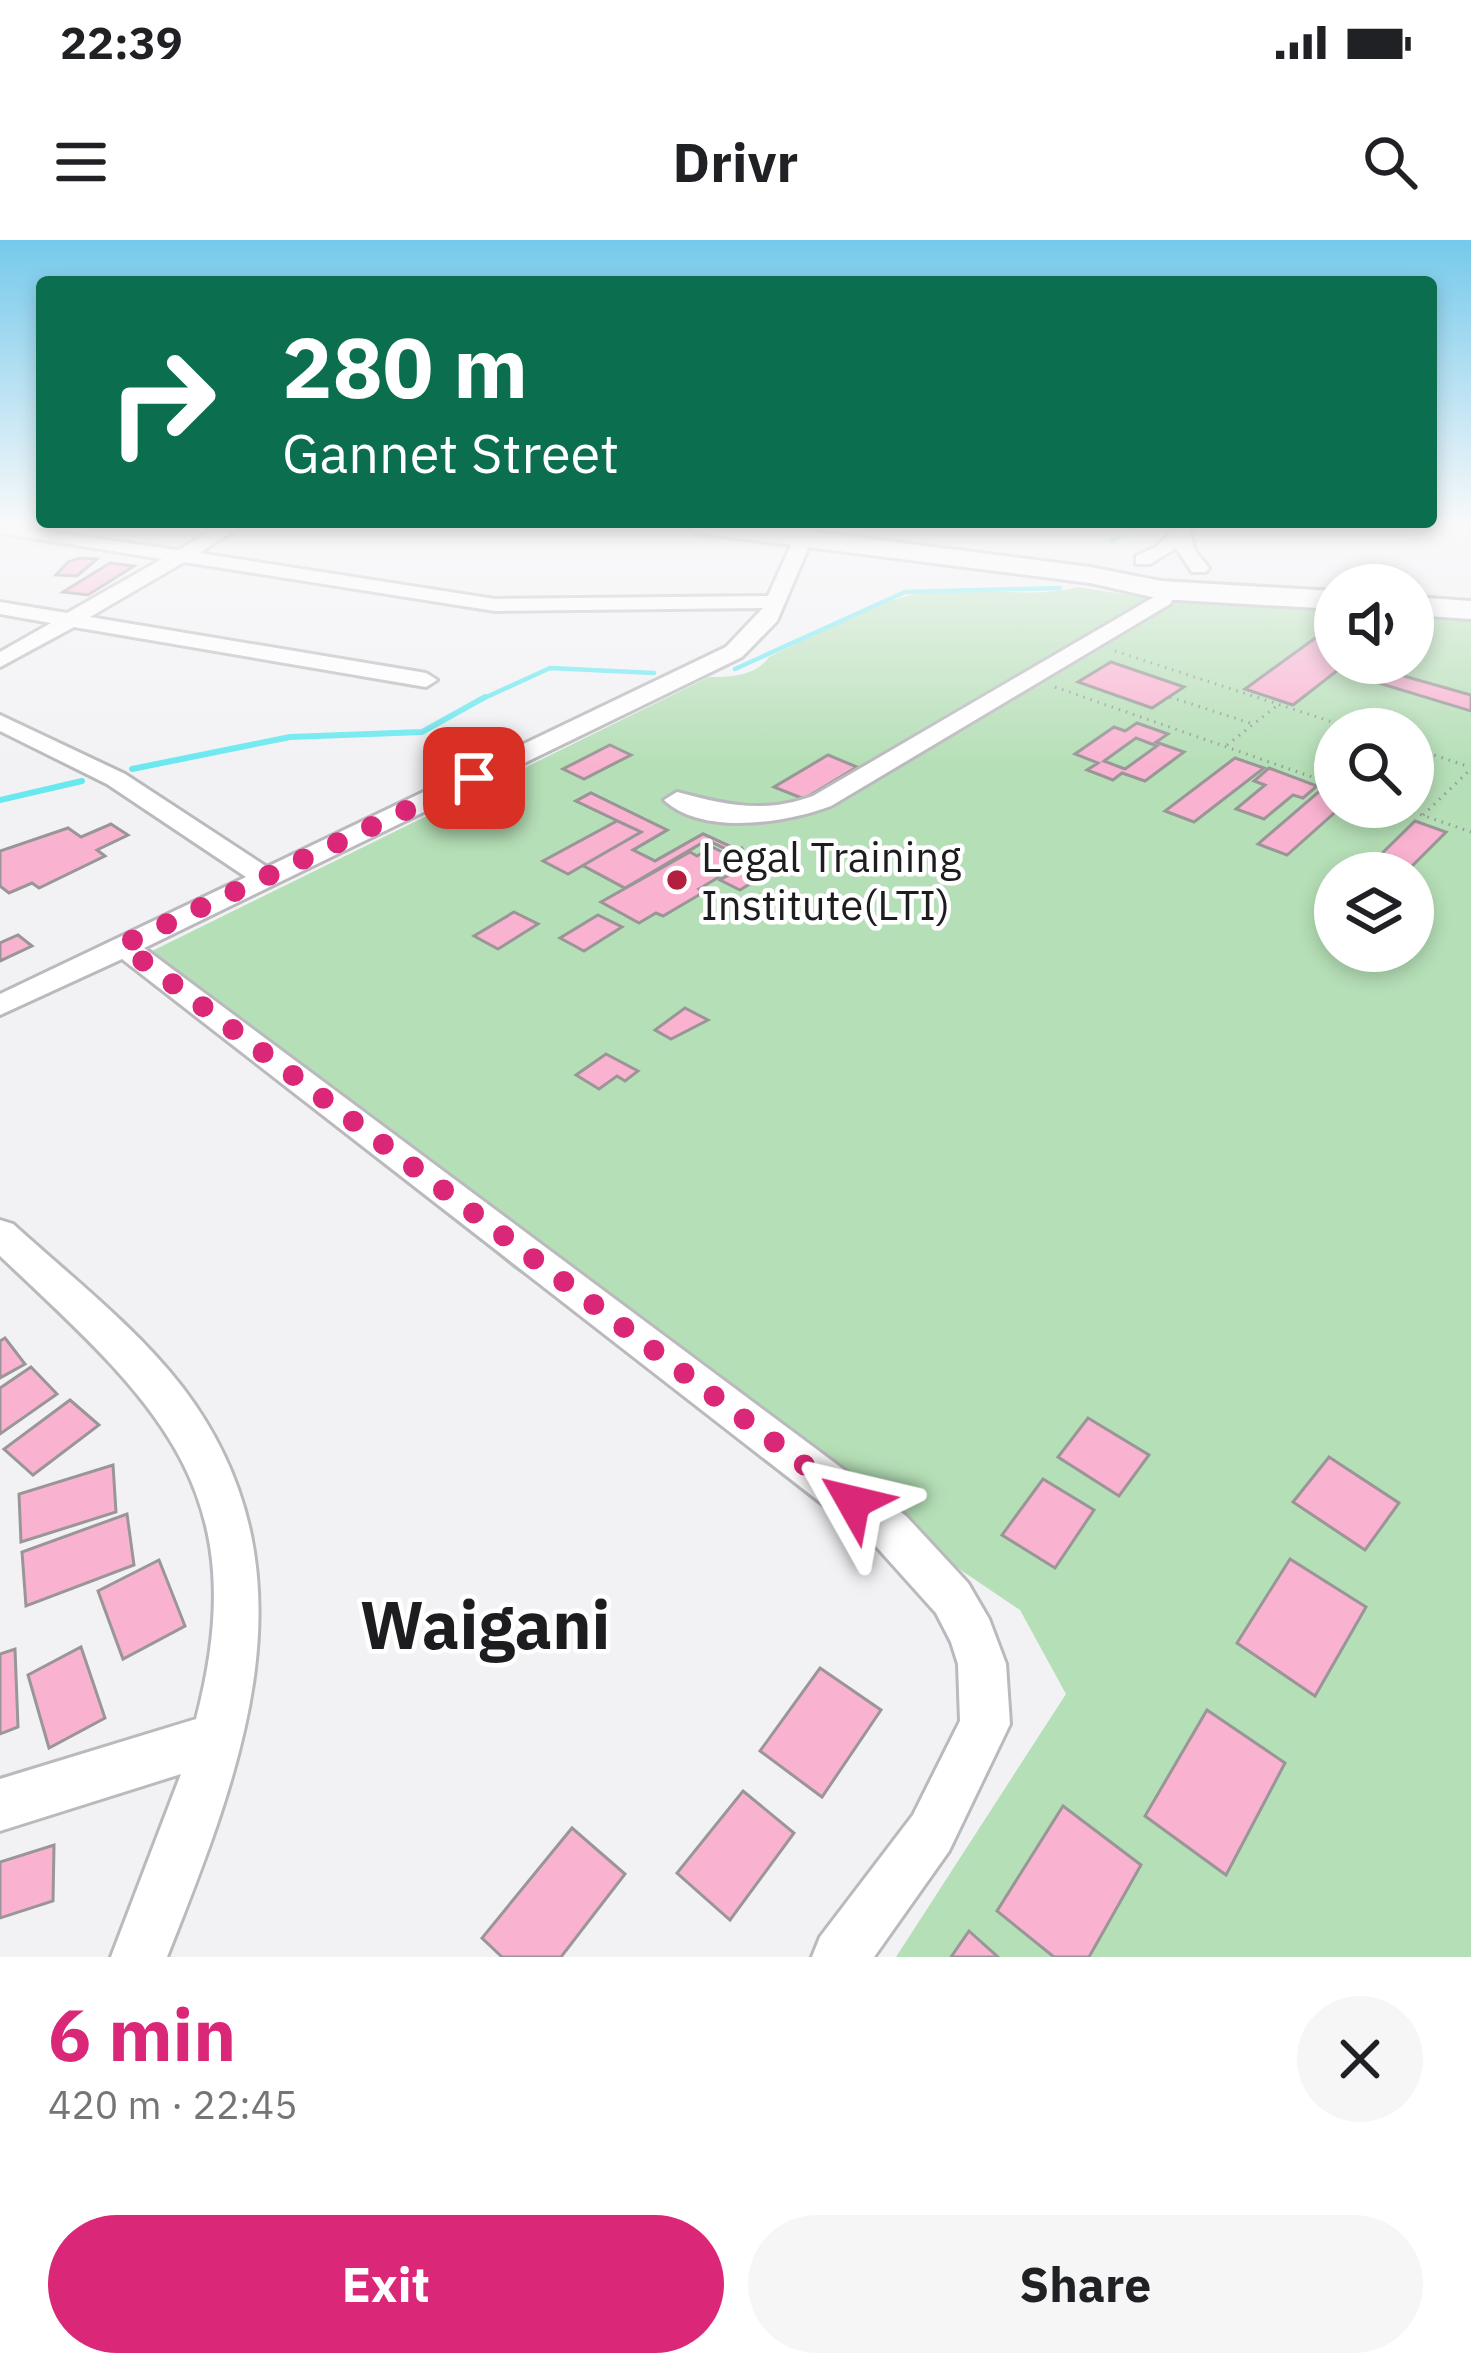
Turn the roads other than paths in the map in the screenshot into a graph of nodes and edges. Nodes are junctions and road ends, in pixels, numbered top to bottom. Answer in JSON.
{"nodes":[{"id":1,"x":93,"y":605,"type":"edge"},
{"id":2,"x":774,"y":605,"type":"edge"},
{"id":3,"x":1155,"y":605,"type":"edge"},
{"id":4,"x":1434,"y":607,"type":"edge"},
{"id":5,"x":0,"y":608,"type":"edge"},
{"id":6,"x":1471,"y":610,"type":"edge"},
{"id":7,"x":69,"y":619,"type":"junction"},
{"id":8,"x":0,"y":661,"type":"edge"},
{"id":9,"x":427,"y":680,"type":"dead end"},
{"id":10,"x":0,"y":722,"type":"edge"},
{"id":11,"x":677,"y":800,"type":"dead end"},
{"id":12,"x":264,"y":878,"type":"junction"},
{"id":13,"x":122,"y":945,"type":"junction"},
{"id":14,"x":0,"y":1006,"type":"edge"},
{"id":15,"x":0,"y":1234,"type":"edge"},
{"id":16,"x":213,"y":1739,"type":"junction"},
{"id":17,"x":0,"y":1805,"type":"edge"},
{"id":18,"x":139,"y":1957,"type":"edge"},
{"id":19,"x":840,"y":1957,"type":"edge"}],
"edges":[{"from":1,"to":7,"type":"street"},
{"from":2,"to":12,"type":"street"},
{"from":3,"to":11,"type":"street"},
{"from":4,"to":6,"type":"highway"},
{"from":5,"to":7,"type":"street"},
{"from":7,"to":8,"type":"street"},
{"from":7,"to":9,"type":"street"},
{"from":10,"to":12,"type":"street"},
{"from":12,"to":13,"type":"street"},
{"from":13,"to":14,"type":"street"},
{"from":13,"to":19,"type":"street"},
{"from":15,"to":16,"type":"street"},
{"from":16,"to":17,"type":"street"},
{"from":16,"to":18,"type":"street"}]}
